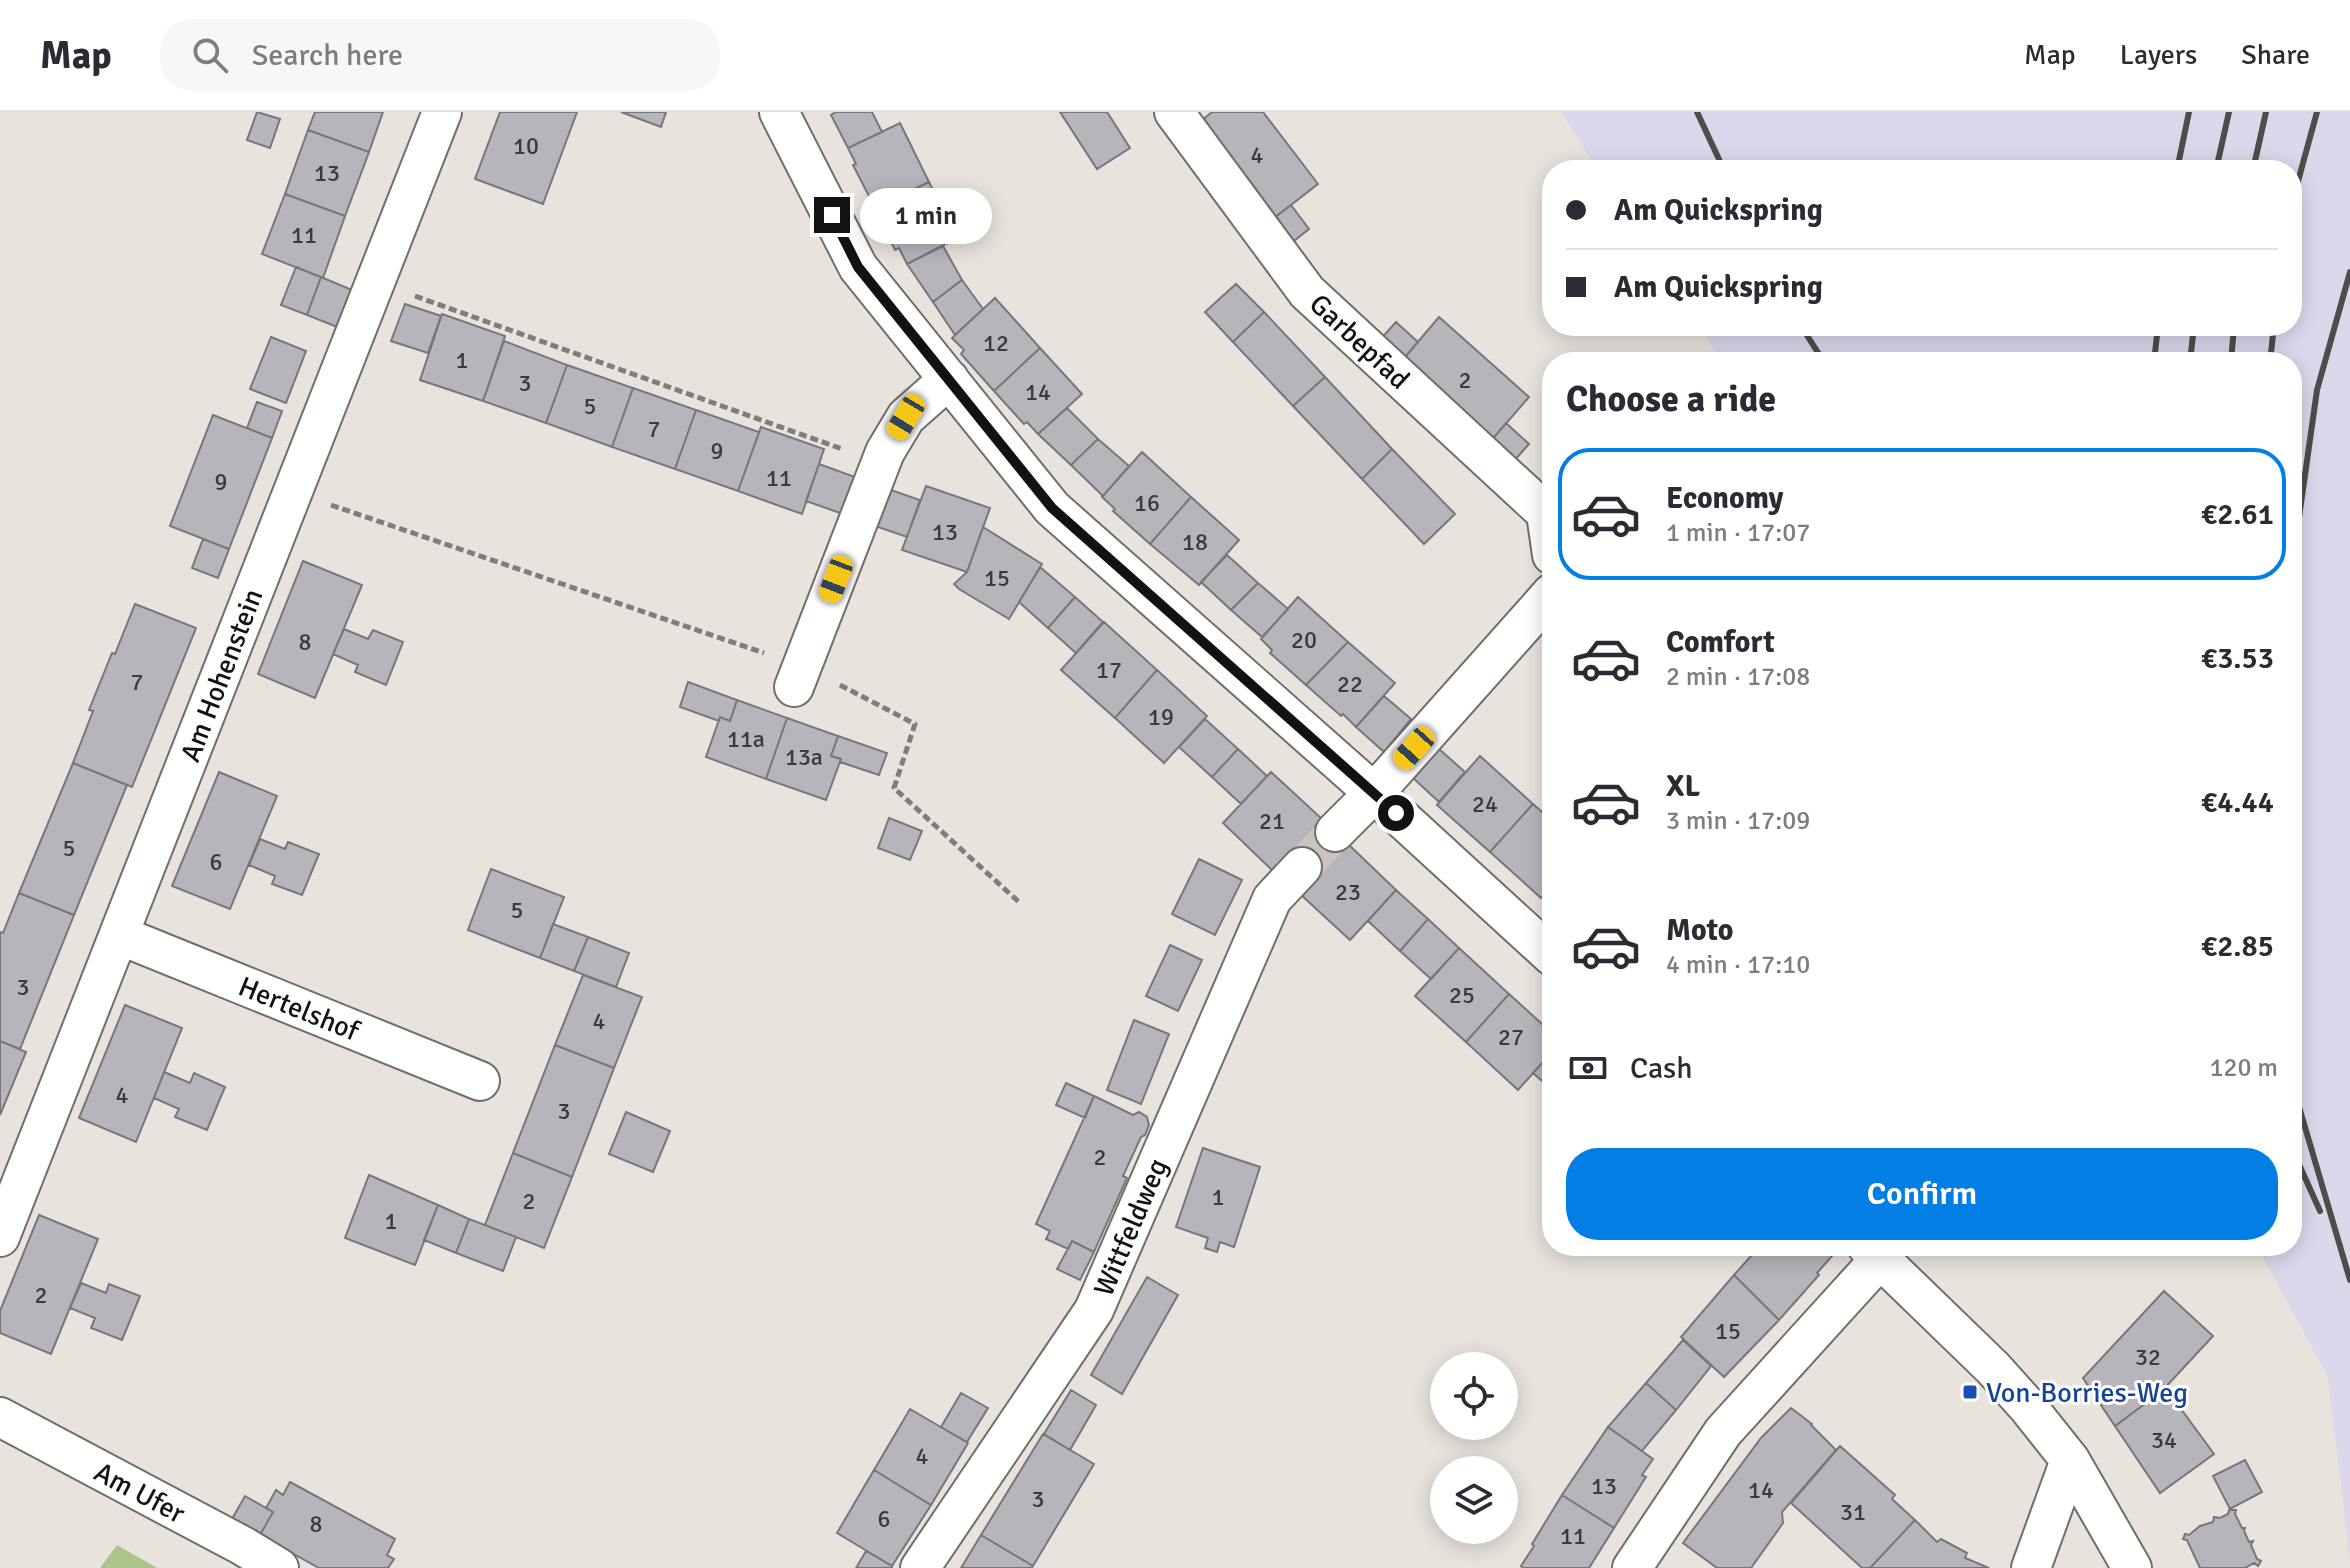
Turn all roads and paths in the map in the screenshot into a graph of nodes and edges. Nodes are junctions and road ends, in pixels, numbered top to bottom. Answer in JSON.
{"nodes":[{"id":1,"x":442,"y":112,"type":"edge"},
{"id":2,"x":779,"y":112,"type":"edge"},
{"id":3,"x":1174,"y":112,"type":"edge"},
{"id":4,"x":375,"y":282,"type":"junction"},
{"id":5,"x":949,"y":379,"type":"junction"},
{"id":6,"x":881,"y":463,"type":"junction"},
{"id":7,"x":293,"y":492,"type":"junction"},
{"id":8,"x":1542,"y":509,"type":"edge"},
{"id":9,"x":1542,"y":604,"type":"edge"},
{"id":10,"x":798,"y":676,"type":"junction"},
{"id":11,"x":1374,"y":793,"type":"junction"},
{"id":12,"x":1335,"y":832,"type":"tunnel mouth"},
{"id":13,"x":1302,"y":867,"type":"tunnel mouth"},
{"id":14,"x":1020,"y":903,"type":"dead end"},
{"id":15,"x":119,"y":935,"type":"junction"},
{"id":16,"x":1542,"y":947,"type":"edge"},
{"id":17,"x":480,"y":1081,"type":"dead end"},
{"id":18,"x":0,"y":1237,"type":"edge"},
{"id":19,"x":1870,"y":1256,"type":"edge"},
{"id":20,"x":1876,"y":1256,"type":"edge"},
{"id":21,"x":0,"y":1417,"type":"edge"},
{"id":22,"x":2070,"y":1460,"type":"junction"},
{"id":23,"x":279,"y":1568,"type":"edge"},
{"id":24,"x":920,"y":1568,"type":"edge"},
{"id":25,"x":1632,"y":1568,"type":"edge"},
{"id":26,"x":2031,"y":1568,"type":"edge"},
{"id":27,"x":2132,"y":1568,"type":"edge"}],
"edges":[{"from":1,"to":4,"type":"street","name":"Am Hohenstein"},
{"from":2,"to":5,"type":"street"},
{"from":3,"to":8,"type":"street","name":"Garbepfad"},
{"from":4,"to":6,"type":"path"},
{"from":4,"to":7,"type":"street","name":"Am Hohenstein"},
{"from":5,"to":6,"type":"street"},
{"from":5,"to":11,"type":"street"},
{"from":6,"to":10,"type":"street"},
{"from":7,"to":10,"type":"path"},
{"from":7,"to":15,"type":"street","name":"Am Hohenstein"},
{"from":9,"to":11,"type":"street"},
{"from":10,"to":14,"type":"path"},
{"from":11,"to":12,"type":"street"},
{"from":11,"to":16,"type":"street"},
{"from":13,"to":24,"type":"street","name":"Wittfeldweg"},
{"from":15,"to":17,"type":"street","name":"Hertelshof"},
{"from":15,"to":18,"type":"street","name":"Am Hohenstein"},
{"from":19,"to":25,"type":"street"},
{"from":20,"to":22,"type":"street"},
{"from":21,"to":23,"type":"street","name":"Am Ufer"},
{"from":22,"to":26,"type":"street"},
{"from":22,"to":27,"type":"street"}]}
